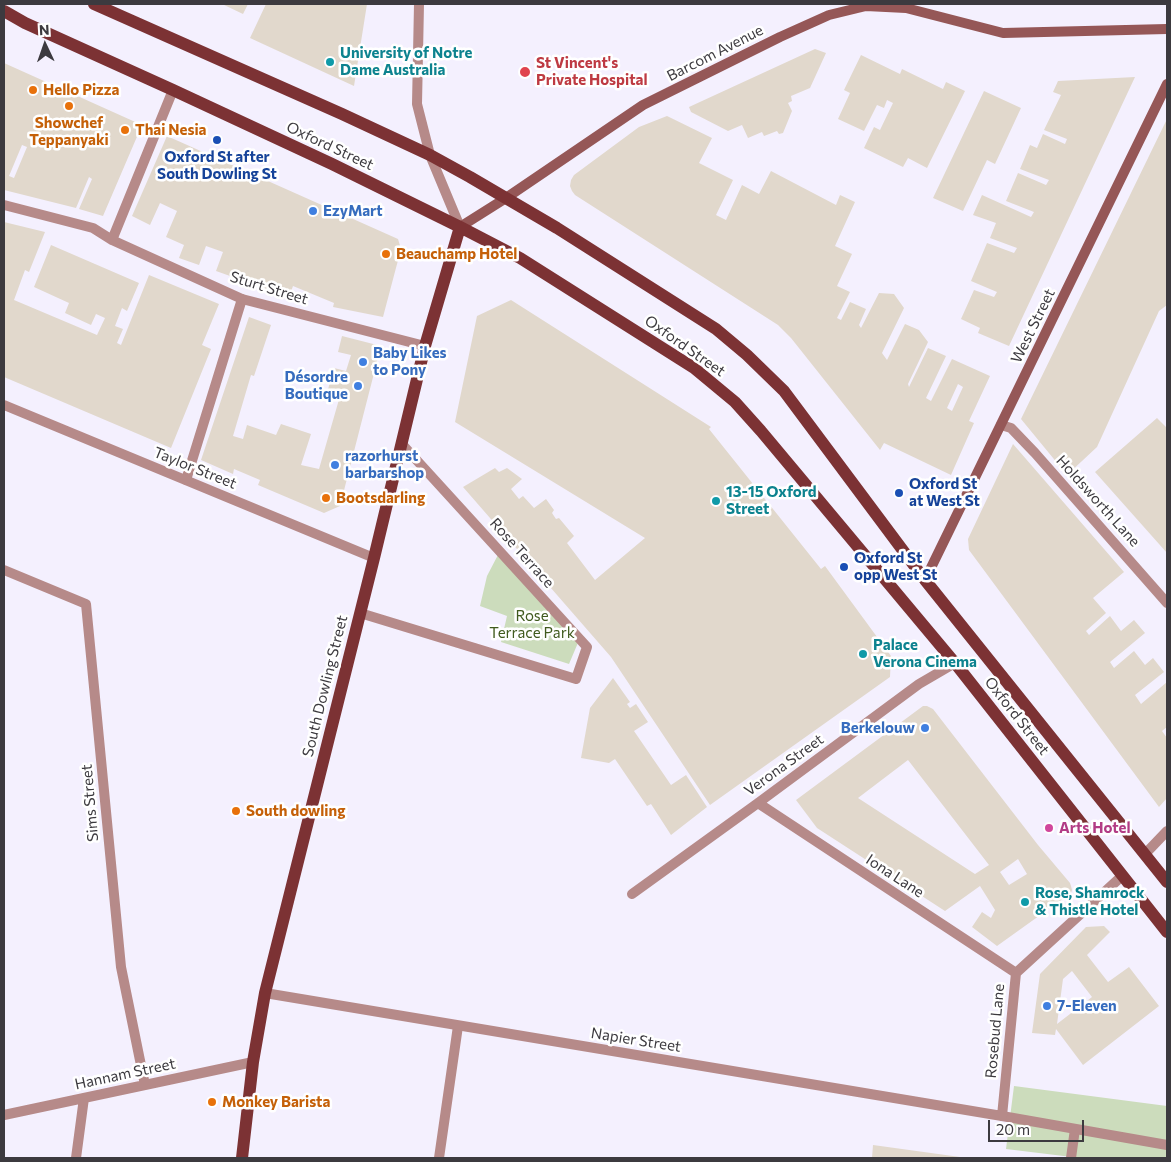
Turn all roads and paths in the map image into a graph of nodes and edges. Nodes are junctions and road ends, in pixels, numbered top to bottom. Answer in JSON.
{"nodes":[{"id":1,"x":94,"y":4,"type":"edge"},
{"id":2,"x":419,"y":4,"type":"edge"},
{"id":3,"x":907,"y":6,"type":"edge"},
{"id":4,"x":4,"y":11,"type":"edge"},
{"id":5,"x":1167,"y":29,"type":"edge"},
{"id":6,"x":1167,"y":84,"type":"edge"},
{"id":7,"x":173,"y":90,"type":"junction"},
{"id":8,"x":430,"y":155,"type":"junction"},
{"id":9,"x":506,"y":198,"type":"junction"},
{"id":10,"x":4,"y":205,"type":"edge"},
{"id":11,"x":460,"y":227,"type":"junction"},
{"id":12,"x":112,"y":240,"type":"junction"},
{"id":13,"x":242,"y":299,"type":"junction"},
{"id":14,"x":425,"y":346,"type":"junction"},
{"id":15,"x":4,"y":406,"type":"edge"},
{"id":16,"x":1001,"y":425,"type":"junction"},
{"id":17,"x":401,"y":443,"type":"junction"},
{"id":18,"x":186,"y":480,"type":"junction"},
{"id":19,"x":374,"y":558,"type":"junction"},
{"id":20,"x":4,"y":570,"type":"edge"},
{"id":21,"x":924,"y":580,"type":"junction"},
{"id":22,"x":1167,"y":603,"type":"edge"},
{"id":23,"x":360,"y":613,"type":"junction"},
{"id":24,"x":955,"y":663,"type":"junction"},
{"id":25,"x":758,"y":804,"type":"junction"},
{"id":26,"x":1167,"y":832,"type":"edge"},
{"id":27,"x":1145,"y":854,"type":"junction"},
{"id":28,"x":1122,"y":876,"type":"junction"},
{"id":29,"x":1167,"y":882,"type":"edge"},
{"id":30,"x":632,"y":894,"type":"dead end"},
{"id":31,"x":1167,"y":932,"type":"edge"},
{"id":32,"x":1016,"y":973,"type":"junction"},
{"id":33,"x":265,"y":993,"type":"junction"},
{"id":34,"x":458,"y":1026,"type":"junction"},
{"id":35,"x":253,"y":1062,"type":"junction"},
{"id":36,"x":145,"y":1085,"type":"junction"},
{"id":37,"x":84,"y":1098,"type":"junction"},
{"id":38,"x":4,"y":1115,"type":"edge"},
{"id":39,"x":1002,"y":1116,"type":"junction"},
{"id":40,"x":1075,"y":1129,"type":"junction"},
{"id":41,"x":1167,"y":1145,"type":"edge"},
{"id":42,"x":76,"y":1158,"type":"edge"},
{"id":43,"x":242,"y":1158,"type":"edge"},
{"id":44,"x":439,"y":1158,"type":"edge"},
{"id":45,"x":1071,"y":1158,"type":"edge"}],
"edges":[{"from":1,"to":8,"type":"main road","name":"Oxford Street"},
{"from":2,"to":8,"type":"street"},
{"from":3,"to":5,"type":"main road","name":"Barcom Avenue"},
{"from":3,"to":9,"type":"main road","name":"Barcom Avenue"},
{"from":4,"to":7,"type":"main road","name":"Oxford Street"},
{"from":6,"to":16,"type":"main road","name":"West Street"},
{"from":7,"to":11,"type":"main road","name":"Oxford Street"},
{"from":7,"to":12,"type":"street"},
{"from":8,"to":9,"type":"main road","name":"Oxford Street"},
{"from":8,"to":11,"type":"street"},
{"from":9,"to":11,"type":"main road","name":"Barcom Avenue"},
{"from":9,"to":21,"type":"main road","name":"Oxford Street"},
{"from":10,"to":12,"type":"street","name":"Sturt Street"},
{"from":11,"to":14,"type":"main road","name":"South Dowling Street"},
{"from":11,"to":24,"type":"main road","name":"Oxford Street"},
{"from":12,"to":13,"type":"street","name":"Sturt Street"},
{"from":13,"to":14,"type":"street","name":"Sturt Street"},
{"from":13,"to":18,"type":"street"},
{"from":14,"to":17,"type":"main road","name":"South Dowling Street"},
{"from":15,"to":18,"type":"street","name":"Taylor Street"},
{"from":16,"to":21,"type":"main road","name":"West Street"},
{"from":16,"to":22,"type":"street","name":"Holdsworth Lane"},
{"from":17,"to":19,"type":"main road","name":"South Dowling Street"},
{"from":17,"to":23,"type":"street","name":"Rose Terrace"},
{"from":18,"to":19,"type":"street","name":"Taylor Street"},
{"from":19,"to":23,"type":"main road","name":"South Dowling Street"},
{"from":20,"to":36,"type":"street","name":"Sims Street"},
{"from":21,"to":27,"type":"main road","name":"Oxford Street"},
{"from":23,"to":33,"type":"main road","name":"South Dowling Street"},
{"from":24,"to":25,"type":"street","name":"Verona Street"},
{"from":24,"to":28,"type":"main road","name":"Oxford Street"},
{"from":25,"to":30,"type":"street","name":"Verona Street"},
{"from":25,"to":32,"type":"street","name":"Iona Lane"},
{"from":26,"to":27,"type":"street"},
{"from":27,"to":29,"type":"main road","name":"Oxford Street"},
{"from":28,"to":31,"type":"main road","name":"Oxford Street"},
{"from":28,"to":32,"type":"street","name":"Rosebud Lane"},
{"from":32,"to":39,"type":"street","name":"Rosebud Lane"},
{"from":33,"to":34,"type":"street","name":"Napier Street"},
{"from":33,"to":35,"type":"main road","name":"South Dowling Street"},
{"from":34,"to":39,"type":"street","name":"Napier Street"},
{"from":34,"to":44,"type":"street"},
{"from":35,"to":36,"type":"street","name":"Hannam Street"},
{"from":35,"to":43,"type":"main road","name":"South Dowling Street"},
{"from":36,"to":37,"type":"street","name":"Hannam Street"},
{"from":37,"to":38,"type":"street","name":"Hannam Street"},
{"from":37,"to":42,"type":"street"},
{"from":39,"to":40,"type":"street","name":"Napier Street"},
{"from":40,"to":41,"type":"street","name":"Napier Street"},
{"from":40,"to":45,"type":"street"}]}
